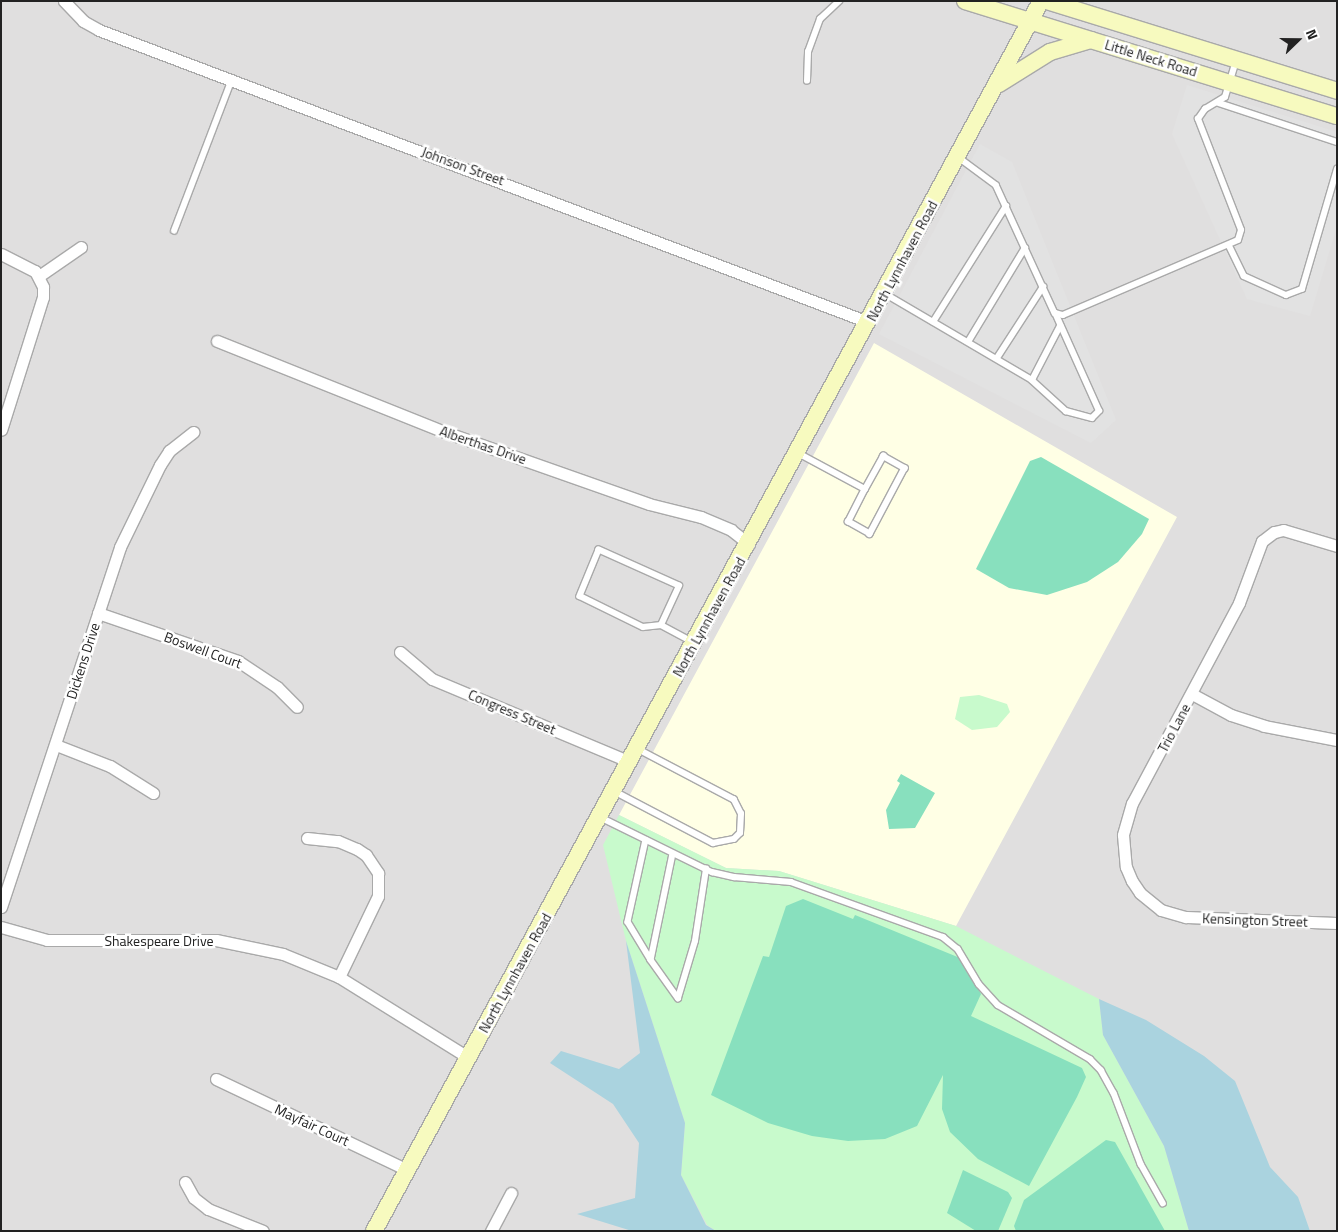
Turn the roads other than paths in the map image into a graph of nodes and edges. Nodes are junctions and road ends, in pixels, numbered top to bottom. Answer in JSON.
{"nodes":[{"id":1,"x":64,"y":1,"type":"edge"},
{"id":2,"x":838,"y":1,"type":"edge"},
{"id":3,"x":965,"y":1,"type":"edge"},
{"id":4,"x":1041,"y":1,"type":"edge"},
{"id":5,"x":1047,"y":1,"type":"edge"},
{"id":6,"x":1031,"y":20,"type":"junction"},
{"id":7,"x":1093,"y":40,"type":"junction"},
{"id":8,"x":1237,"y":60,"type":"junction"},
{"id":9,"x":232,"y":79,"type":"junction"},
{"id":10,"x":807,"y":82,"type":"dead end"},
{"id":11,"x":1230,"y":82,"type":"junction"},
{"id":12,"x":995,"y":87,"type":"junction"},
{"id":13,"x":1337,"y":91,"type":"edge"},
{"id":14,"x":1219,"y":103,"type":"junction"},
{"id":15,"x":1337,"y":116,"type":"edge"},
{"id":16,"x":1337,"y":142,"type":"edge"},
{"id":17,"x":958,"y":157,"type":"junction"},
{"id":18,"x":1337,"y":169,"type":"edge"},
{"id":19,"x":1006,"y":206,"type":"junction"},
{"id":20,"x":174,"y":231,"type":"dead end"},
{"id":21,"x":1229,"y":245,"type":"junction"},
{"id":22,"x":80,"y":247,"type":"dead end"},
{"id":23,"x":1025,"y":248,"type":"junction"},
{"id":24,"x":1,"y":254,"type":"edge"},
{"id":25,"x":39,"y":276,"type":"junction"},
{"id":26,"x":1043,"y":287,"type":"junction"},
{"id":27,"x":884,"y":293,"type":"junction"},
{"id":28,"x":1055,"y":313,"type":"junction"},
{"id":29,"x":868,"y":322,"type":"junction"},
{"id":30,"x":933,"y":322,"type":"junction"},
{"id":31,"x":1060,"y":326,"type":"junction"},
{"id":32,"x":217,"y":341,"type":"dead end"},
{"id":33,"x":968,"y":342,"type":"junction"},
{"id":34,"x":997,"y":358,"type":"junction"},
{"id":35,"x":1032,"y":380,"type":"junction"},
{"id":36,"x":1,"y":430,"type":"edge"},
{"id":37,"x":193,"y":432,"type":"dead end"},
{"id":38,"x":798,"y":453,"type":"junction"},
{"id":39,"x":866,"y":488,"type":"junction"},
{"id":40,"x":749,"y":544,"type":"junction"},
{"id":41,"x":1337,"y":546,"type":"edge"},
{"id":42,"x":98,"y":613,"type":"junction"},
{"id":43,"x":661,"y":626,"type":"junction"},
{"id":44,"x":694,"y":643,"type":"junction"},
{"id":45,"x":400,"y":652,"type":"dead end"},
{"id":46,"x":1192,"y":694,"type":"junction"},
{"id":47,"x":297,"y":707,"type":"dead end"},
{"id":48,"x":1337,"y":740,"type":"edge"},
{"id":49,"x":56,"y":746,"type":"junction"},
{"id":50,"x":633,"y":756,"type":"junction"},
{"id":51,"x":614,"y":791,"type":"junction"},
{"id":52,"x":152,"y":793,"type":"dead end"},
{"id":53,"x":600,"y":816,"type":"junction"},
{"id":54,"x":307,"y":838,"type":"dead end"},
{"id":55,"x":646,"y":840,"type":"junction"},
{"id":56,"x":673,"y":854,"type":"junction"},
{"id":57,"x":706,"y":869,"type":"junction"},
{"id":58,"x":1,"y":908,"type":"edge"},
{"id":59,"x":1174,"y":915,"type":"joint"},
{"id":60,"x":1337,"y":923,"type":"edge"},
{"id":61,"x":1,"y":927,"type":"edge"},
{"id":62,"x":651,"y":960,"type":"junction"},
{"id":63,"x":339,"y":977,"type":"junction"},
{"id":64,"x":468,"y":1058,"type":"junction"},
{"id":65,"x":216,"y":1079,"type":"dead end"},
{"id":66,"x":408,"y":1170,"type":"junction"},
{"id":67,"x":185,"y":1182,"type":"dead end"},
{"id":68,"x":510,"y":1193,"type":"dead end"},
{"id":69,"x":1162,"y":1203,"type":"dead end"},
{"id":70,"x":263,"y":1231,"type":"edge"},
{"id":71,"x":374,"y":1231,"type":"edge"},
{"id":72,"x":491,"y":1231,"type":"edge"}],
"edges":[{"from":1,"to":9,"type":"street","name":"Johnson Street"},
{"from":2,"to":10,"type":"lane"},
{"from":3,"to":6,"type":"street","name":"Little Neck Road"},
{"from":4,"to":6,"type":"street","name":"North Lynnhaven Road"},
{"from":5,"to":8,"type":"street","name":"Little Neck Road"},
{"from":6,"to":7,"type":"street","name":"Little Neck Road"},
{"from":6,"to":12,"type":"street","name":"North Lynnhaven Road"},
{"from":7,"to":11,"type":"street","name":"Little Neck Road"},
{"from":7,"to":12,"type":"street"},
{"from":8,"to":11,"type":"lane"},
{"from":8,"to":13,"type":"street","name":"Little Neck Road"},
{"from":9,"to":20,"type":"lane"},
{"from":9,"to":29,"type":"street","name":"Johnson Street"},
{"from":11,"to":14,"type":"lane"},
{"from":11,"to":15,"type":"street","name":"Little Neck Road"},
{"from":12,"to":17,"type":"street","name":"North Lynnhaven Road"},
{"from":14,"to":16,"type":"lane"},
{"from":14,"to":21,"type":"lane"},
{"from":17,"to":19,"type":"lane"},
{"from":17,"to":27,"type":"street","name":"North Lynnhaven Road"},
{"from":18,"to":21,"type":"lane"},
{"from":19,"to":23,"type":"lane"},
{"from":19,"to":30,"type":"lane"},
{"from":21,"to":28,"type":"lane"},
{"from":22,"to":25,"type":"street"},
{"from":23,"to":26,"type":"lane"},
{"from":23,"to":33,"type":"lane"},
{"from":24,"to":25,"type":"street"},
{"from":25,"to":36,"type":"street"},
{"from":26,"to":28,"type":"lane"},
{"from":26,"to":34,"type":"lane"},
{"from":27,"to":29,"type":"street","name":"North Lynnhaven Road"},
{"from":27,"to":30,"type":"lane"},
{"from":28,"to":31,"type":"lane"},
{"from":29,"to":38,"type":"street","name":"North Lynnhaven Road"},
{"from":30,"to":33,"type":"lane"},
{"from":31,"to":35,"type":"lane"},
{"from":31,"to":35,"type":"lane"},
{"from":32,"to":40,"type":"street","name":"Alberthas Drive"},
{"from":33,"to":34,"type":"lane"},
{"from":34,"to":35,"type":"lane"},
{"from":37,"to":42,"type":"street","name":"Dickens Drive"},
{"from":38,"to":39,"type":"lane"},
{"from":38,"to":40,"type":"street","name":"North Lynnhaven Road"},
{"from":39,"to":39,"type":"lane"},
{"from":40,"to":44,"type":"street","name":"North Lynnhaven Road"},
{"from":41,"to":46,"type":"street","name":"Trio Lane"},
{"from":42,"to":47,"type":"street","name":"Boswell Court"},
{"from":42,"to":49,"type":"street","name":"Dickens Drive"},
{"from":43,"to":43,"type":"lane"},
{"from":43,"to":44,"type":"lane"},
{"from":44,"to":50,"type":"street","name":"North Lynnhaven Road"},
{"from":45,"to":50,"type":"street","name":"Congress Street"},
{"from":46,"to":48,"type":"street"},
{"from":46,"to":59,"type":"street","name":"Trio Lane"},
{"from":49,"to":52,"type":"street"},
{"from":49,"to":58,"type":"street","name":"Dickens Drive"},
{"from":50,"to":51,"type":"street","name":"North Lynnhaven Road"},
{"from":50,"to":51,"type":"lane"},
{"from":51,"to":53,"type":"street","name":"North Lynnhaven Road"},
{"from":53,"to":55,"type":"lane"},
{"from":53,"to":64,"type":"street","name":"North Lynnhaven Road"},
{"from":54,"to":63,"type":"street"},
{"from":55,"to":56,"type":"lane"},
{"from":55,"to":62,"type":"lane"},
{"from":56,"to":57,"type":"lane"},
{"from":56,"to":62,"type":"lane"},
{"from":57,"to":62,"type":"lane"},
{"from":57,"to":69,"type":"lane"},
{"from":59,"to":60,"type":"street","name":"Kensington Street"},
{"from":61,"to":63,"type":"street","name":"Shakespeare Drive"},
{"from":63,"to":64,"type":"street","name":"Shakespeare Drive"},
{"from":64,"to":66,"type":"street","name":"North Lynnhaven Road"},
{"from":65,"to":66,"type":"street","name":"Mayfair Court"},
{"from":66,"to":71,"type":"street","name":"North Lynnhaven Road"},
{"from":67,"to":70,"type":"street"},
{"from":68,"to":72,"type":"street"}]}
